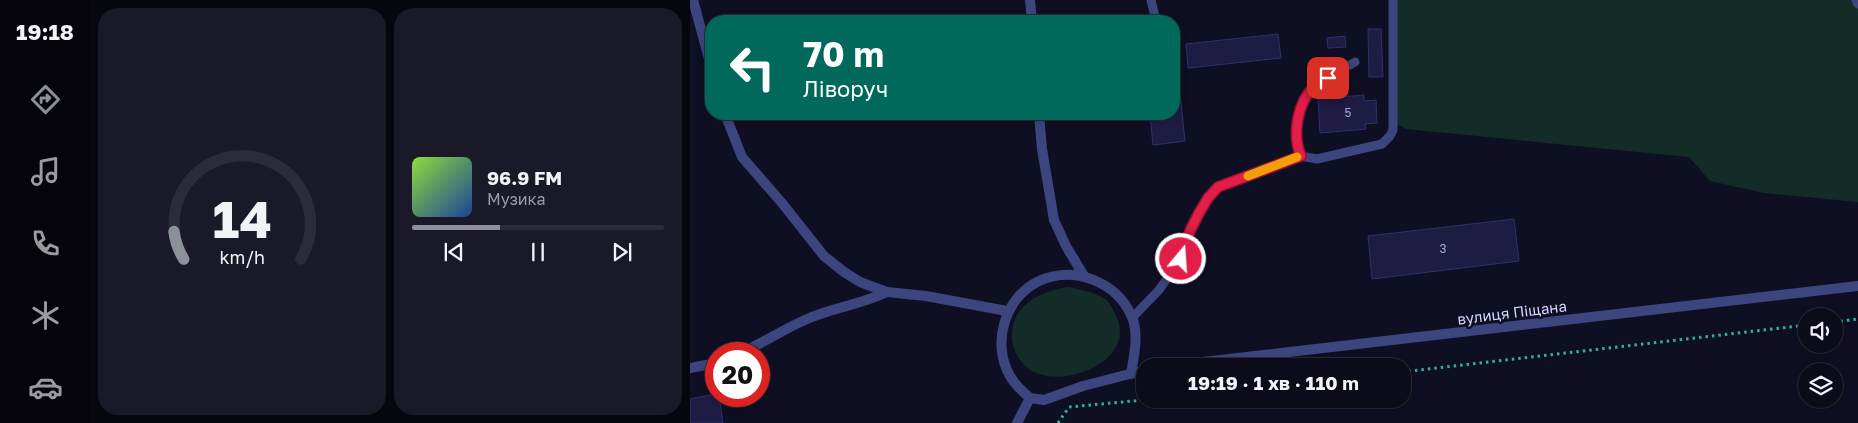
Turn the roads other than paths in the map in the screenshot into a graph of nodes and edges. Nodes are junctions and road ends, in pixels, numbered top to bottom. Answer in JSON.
{"nodes":[{"id":1,"x":693,"y":0,"type":"edge"},
{"id":2,"x":1030,"y":0,"type":"edge"},
{"id":3,"x":1151,"y":0,"type":"edge"},
{"id":4,"x":1393,"y":0,"type":"edge"},
{"id":5,"x":1856,"y":0,"type":"edge"},
{"id":6,"x":1858,"y":4,"type":"edge"},
{"id":7,"x":1031,"y":15,"type":"edge"},
{"id":8,"x":1155,"y":15,"type":"edge"},
{"id":9,"x":705,"y":44,"type":"edge"},
{"id":10,"x":1355,"y":62,"type":"dead end"},
{"id":11,"x":727,"y":120,"type":"edge"},
{"id":12,"x":1040,"y":120,"type":"edge"},
{"id":13,"x":1301,"y":156,"type":"junction"},
{"id":14,"x":1084,"y":276,"type":"junction"},
{"id":15,"x":1858,"y":286,"type":"edge"},
{"id":16,"x":886,"y":292,"type":"junction"},
{"id":17,"x":1007,"y":311,"type":"junction"},
{"id":18,"x":1132,"y":318,"type":"junction"},
{"id":19,"x":764,"y":342,"type":"edge"},
{"id":20,"x":1237,"y":358,"type":"edge"},
{"id":21,"x":705,"y":365,"type":"edge"},
{"id":22,"x":690,"y":368,"type":"edge"},
{"id":23,"x":1136,"y":373,"type":"edge"},
{"id":24,"x":1131,"y":374,"type":"junction"},
{"id":25,"x":1030,"y":398,"type":"junction"},
{"id":26,"x":1017,"y":423,"type":"edge"}],
"edges":[{"from":1,"to":9,"type":"street"},
{"from":2,"to":7,"type":"street"},
{"from":3,"to":8,"type":"lane"},
{"from":4,"to":13,"type":"lane"},
{"from":5,"to":6,"type":"lane"},
{"from":10,"to":13,"type":"lane"},
{"from":11,"to":16,"type":"street"},
{"from":12,"to":14,"type":"street"},
{"from":13,"to":18,"type":"lane"},
{"from":14,"to":17,"type":"street"},
{"from":14,"to":18,"type":"street"},
{"from":15,"to":20,"type":"street","name":"вулиця Піщана"},
{"from":16,"to":17,"type":"street"},
{"from":16,"to":19,"type":"street"},
{"from":17,"to":25,"type":"street"},
{"from":18,"to":24,"type":"street"},
{"from":21,"to":22,"type":"street"},
{"from":23,"to":24,"type":"street"},
{"from":24,"to":25,"type":"street"},
{"from":25,"to":26,"type":"street"}]}
